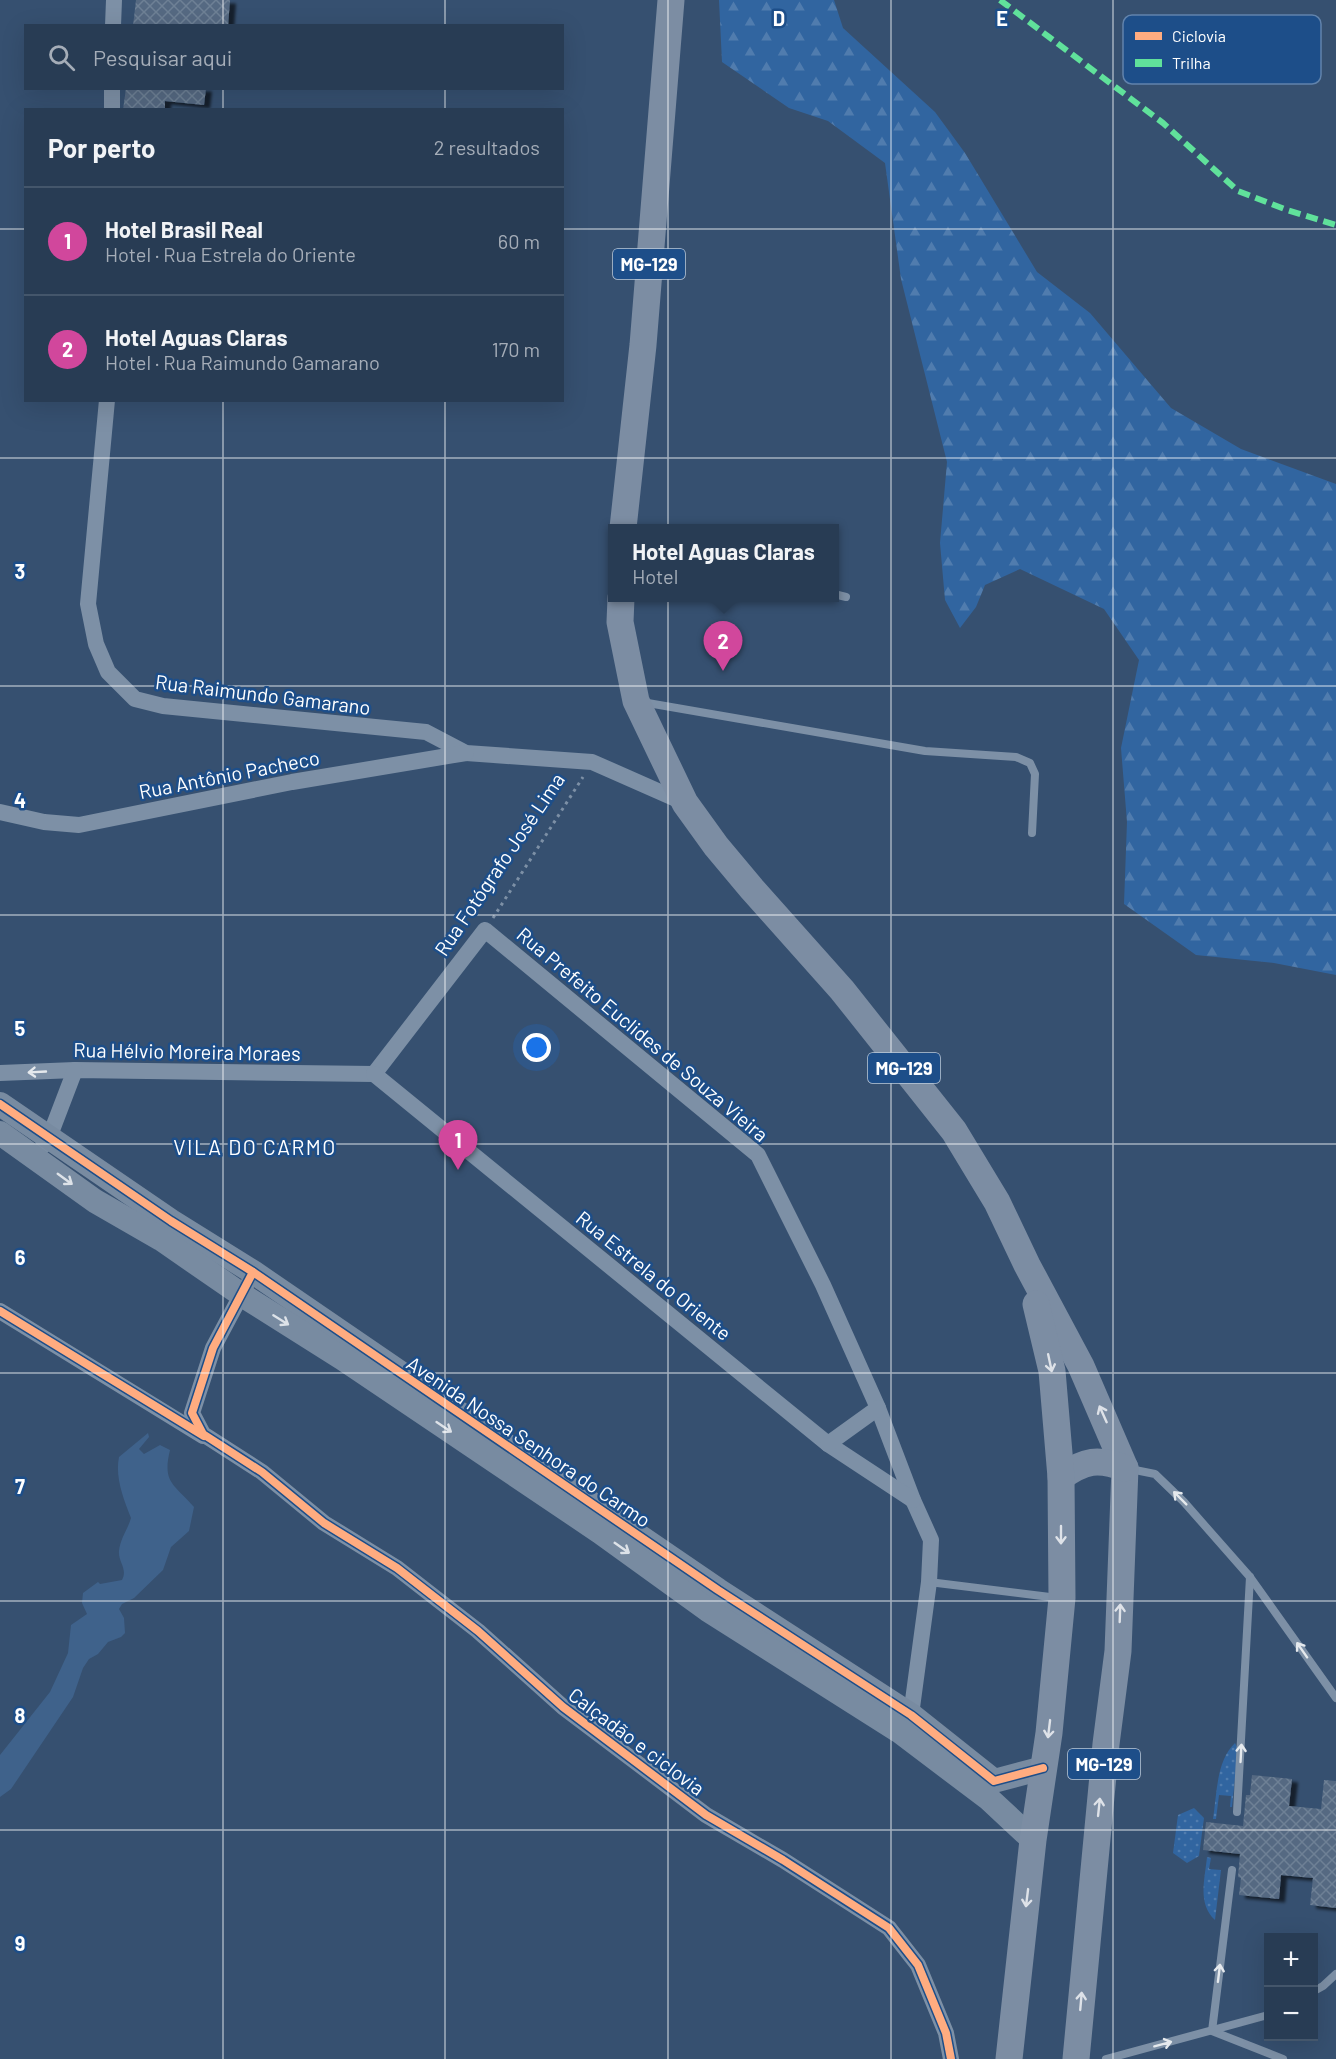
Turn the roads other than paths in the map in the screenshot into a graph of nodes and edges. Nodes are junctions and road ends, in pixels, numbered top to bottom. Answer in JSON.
{"nodes":[{"id":1,"x":114,"y":0,"type":"edge"},
{"id":2,"x":671,"y":0,"type":"edge"},
{"id":3,"x":113,"y":24,"type":"edge"},
{"id":4,"x":112,"y":90,"type":"edge"},
{"id":5,"x":112,"y":108,"type":"edge"},
{"id":6,"x":107,"y":402,"type":"edge"},
{"id":7,"x":623,"y":524,"type":"edge"},
{"id":8,"x":839,"y":595,"type":"edge"},
{"id":9,"x":846,"y":597,"type":"dead end"},
{"id":10,"x":621,"y":602,"type":"edge"},
{"id":11,"x":636,"y":701,"type":"junction"},
{"id":12,"x":466,"y":753,"type":"junction"},
{"id":13,"x":686,"y":803,"type":"junction"},
{"id":14,"x":0,"y":812,"type":"edge"},
{"id":15,"x":1032,"y":833,"type":"dead end"},
{"id":16,"x":485,"y":930,"type":"joint"},
{"id":17,"x":75,"y":1070,"type":"junction"},
{"id":18,"x":0,"y":1073,"type":"edge"},
{"id":19,"x":374,"y":1074,"type":"junction"},
{"id":20,"x":0,"y":1104,"type":"edge"},
{"id":21,"x":0,"y":1133,"type":"edge"},
{"id":22,"x":49,"y":1138,"type":"junction"},
{"id":23,"x":35,"y":1158,"type":"junction"},
{"id":24,"x":166,"y":1230,"type":"junction"},
{"id":25,"x":1027,"y":1265,"type":"junction"},
{"id":26,"x":253,"y":1272,"type":"junction"},
{"id":27,"x":242,"y":1295,"type":"junction"},
{"id":28,"x":0,"y":1311,"type":"edge"},
{"id":29,"x":347,"y":1349,"type":"junction"},
{"id":30,"x":878,"y":1407,"type":"junction"},
{"id":31,"x":828,"y":1444,"type":"junction"},
{"id":32,"x":1125,"y":1468,"type":"junction"},
{"id":33,"x":262,"y":1472,"type":"junction"},
{"id":34,"x":1061,"y":1477,"type":"junction"},
{"id":35,"x":913,"y":1500,"type":"junction"},
{"id":36,"x":1250,"y":1577,"type":"junction"},
{"id":37,"x":929,"y":1582,"type":"junction"},
{"id":38,"x":1062,"y":1599,"type":"junction"},
{"id":39,"x":1336,"y":1698,"type":"edge"},
{"id":40,"x":905,"y":1723,"type":"junction"},
{"id":41,"x":1043,"y":1768,"type":"junction"},
{"id":42,"x":1238,"y":1812,"type":"dead end"},
{"id":43,"x":1034,"y":1840,"type":"junction"},
{"id":44,"x":1232,"y":1870,"type":"dead end"},
{"id":45,"x":1336,"y":1974,"type":"edge"},
{"id":46,"x":1318,"y":1989,"type":"edge"},
{"id":47,"x":1264,"y":2016,"type":"edge"},
{"id":48,"x":1212,"y":2031,"type":"junction"},
{"id":49,"x":1012,"y":2056,"type":"edge"},
{"id":50,"x":951,"y":2059,"type":"edge"},
{"id":51,"x":1076,"y":2059,"type":"edge"},
{"id":52,"x":1106,"y":2059,"type":"edge"},
{"id":53,"x":1283,"y":2059,"type":"edge"}],
"edges":[{"from":1,"to":3,"type":"street"},
{"from":2,"to":7,"type":"main road","number":"MG-129"},
{"from":4,"to":5,"type":"street"},
{"from":6,"to":12,"type":"street","name":"Rua Raimundo Gamarano"},
{"from":8,"to":9,"type":"lane"},
{"from":10,"to":11,"type":"main road","number":"MG-129"},
{"from":11,"to":13,"type":"main road","number":"MG-129"},
{"from":11,"to":15,"type":"lane"},
{"from":12,"to":13,"type":"street","name":"Rua Raimundo Gamarano"},
{"from":12,"to":14,"type":"street","name":"Rua Antônio Pacheco"},
{"from":13,"to":25,"type":"main road","number":"MG-129"},
{"from":16,"to":19,"type":"street","name":"Rua Fotógrafo José Lima"},
{"from":16,"to":30,"type":"street","name":"Rua Prefeito Euclides de Souza Vieira"},
{"from":17,"to":18,"type":"street","name":"Rua Hélvio Moreira Moraes","one_way":true},
{"from":17,"to":19,"type":"street","name":"Rua Hélvio Moreira Moraes"},
{"from":17,"to":22,"type":"street"},
{"from":19,"to":31,"type":"street","name":"Rua Estrela do Oriente"},
{"from":20,"to":22,"type":"street","name":"Avenida Nossa Senhora do Carmo"},
{"from":21,"to":23,"type":"street","name":"Avenida Nossa Senhora do Carmo"},
{"from":22,"to":23,"type":"street"},
{"from":22,"to":24,"type":"street","name":"Avenida Nossa Senhora do Carmo"},
{"from":23,"to":24,"type":"street","name":"Avenida Nossa Senhora do Carmo","one_way":true},
{"from":24,"to":26,"type":"street","name":"Avenida Nossa Senhora do Carmo"},
{"from":24,"to":27,"type":"street","name":"Avenida Nossa Senhora do Carmo"},
{"from":32,"to":25,"type":"main road","number":"MG-129","one_way":true},
{"from":25,"to":34,"type":"main road","number":"MG-129","one_way":true},
{"from":26,"to":27,"type":"street"},
{"from":26,"to":29,"type":"street","name":"Avenida Nossa Senhora do Carmo"},
{"from":27,"to":29,"type":"street","name":"Avenida Nossa Senhora do Carmo","one_way":true},
{"from":27,"to":33,"type":"street"},
{"from":28,"to":33,"type":"street"},
{"from":29,"to":40,"type":"street","name":"Avenida Nossa Senhora do Carmo"},
{"from":30,"to":31,"type":"street"},
{"from":30,"to":35,"type":"street","name":"Rua Prefeito Euclides de Souza Vieira"},
{"from":31,"to":35,"type":"street","name":"Rua Estrela do Oriente"},
{"from":32,"to":34,"type":"main road"},
{"from":36,"to":32,"type":"lane","one_way":true},
{"from":51,"to":32,"type":"main road","number":"MG-129","one_way":true},
{"from":33,"to":50,"type":"street","name":"Calçadão e ciclovia"},
{"from":34,"to":38,"type":"main road","number":"MG-129","one_way":true},
{"from":35,"to":37,"type":"street","name":"Rua Prefeito Euclides de Souza Vieira"},
{"from":39,"to":36,"type":"lane","one_way":true},
{"from":42,"to":36,"type":"lane","one_way":true},
{"from":37,"to":38,"type":"lane"},
{"from":37,"to":40,"type":"street","name":"Rua Prefeito Euclides de Souza Vieira"},
{"from":38,"to":41,"type":"main road","number":"MG-129","one_way":true},
{"from":40,"to":41,"type":"street","name":"Avenida Nossa Senhora do Carmo"},
{"from":40,"to":43,"type":"street","name":"Avenida Nossa Senhora do Carmo"},
{"from":41,"to":43,"type":"main road","number":"MG-129"},
{"from":43,"to":49,"type":"main road","number":"MG-129","one_way":true},
{"from":48,"to":44,"type":"lane","one_way":true},
{"from":45,"to":46,"type":"lane"},
{"from":47,"to":48,"type":"lane"},
{"from":52,"to":48,"type":"lane","one_way":true},
{"from":48,"to":53,"type":"lane"}]}
